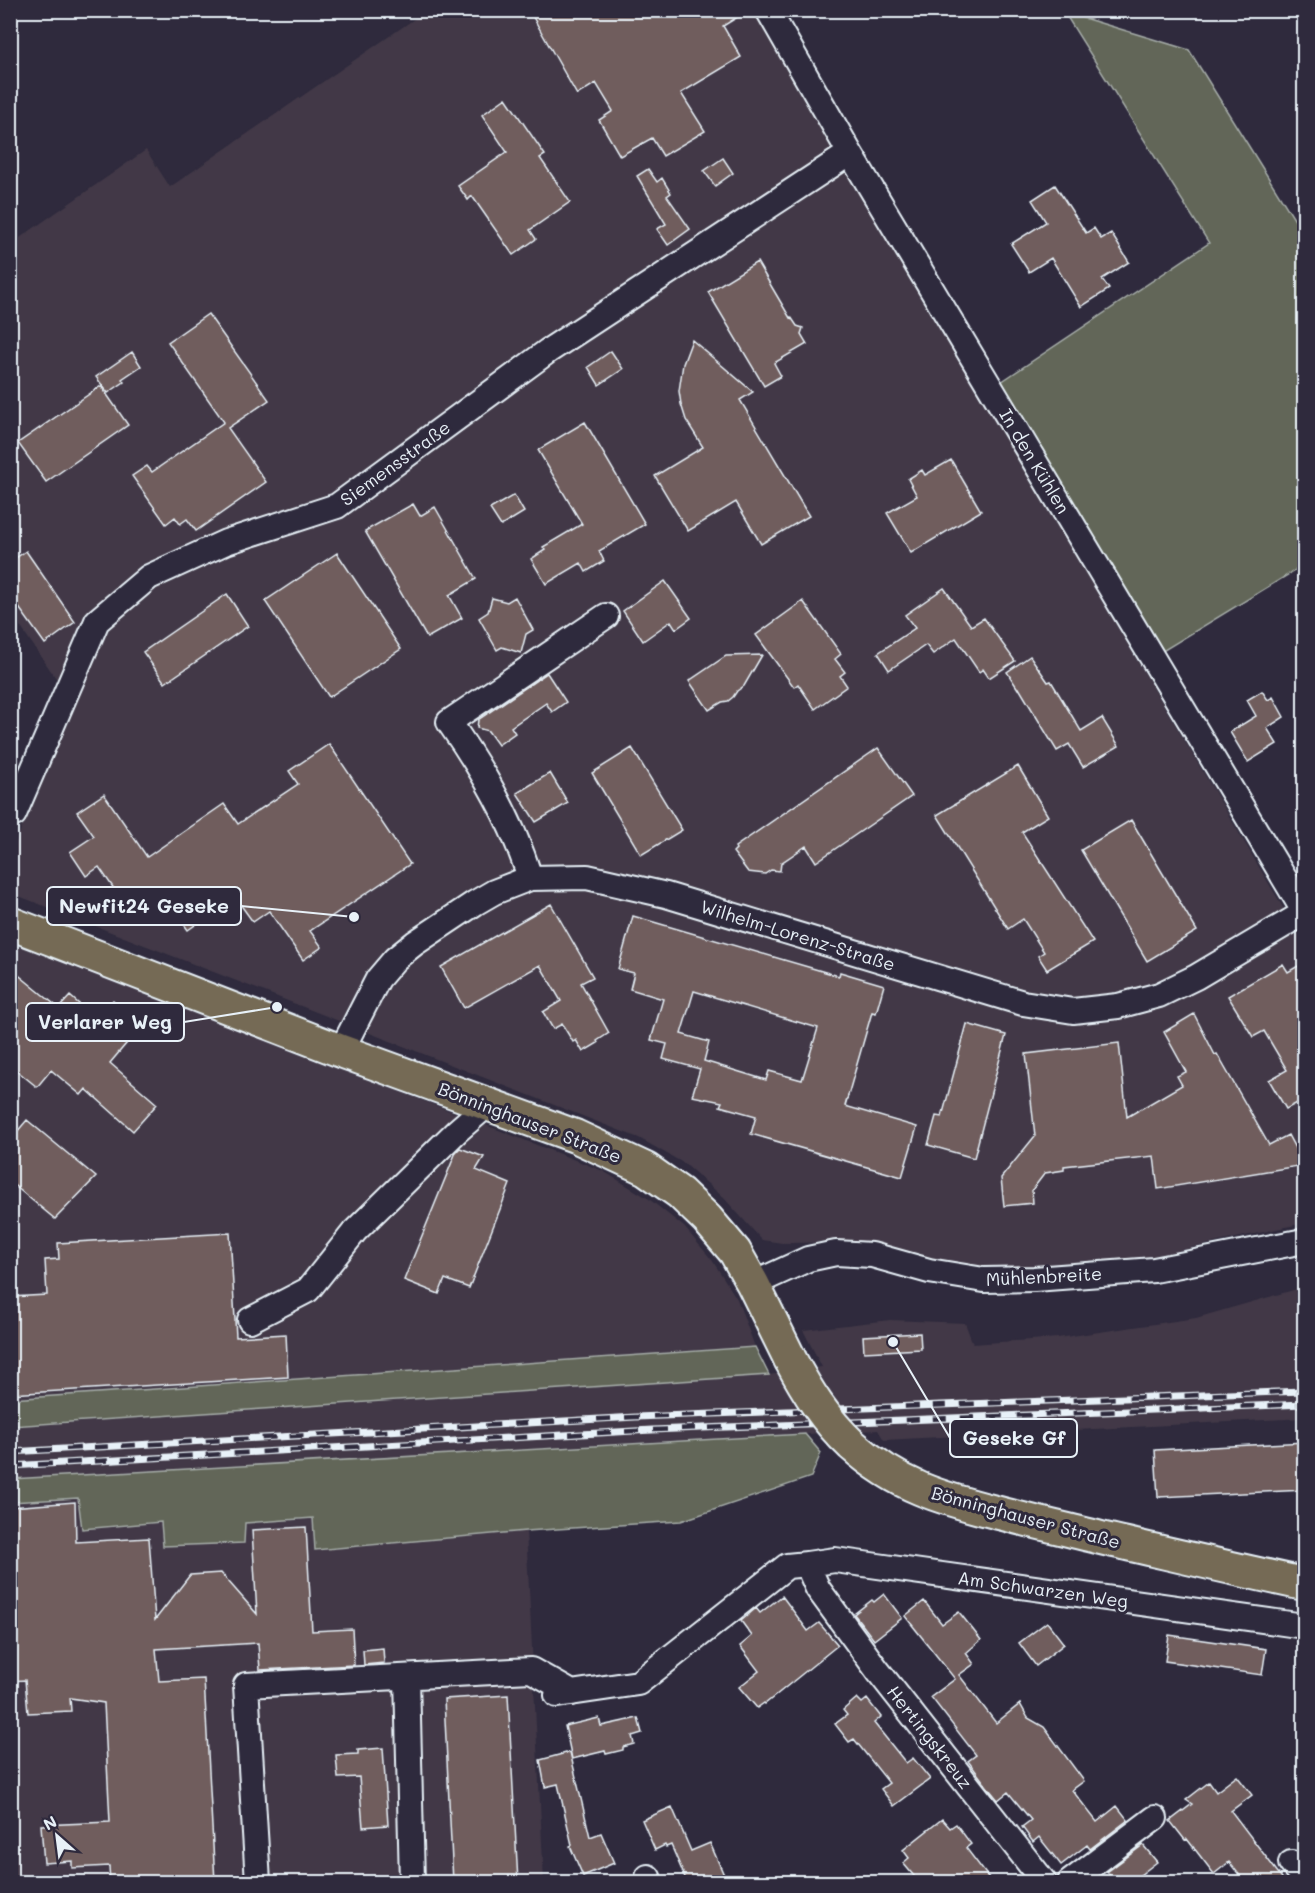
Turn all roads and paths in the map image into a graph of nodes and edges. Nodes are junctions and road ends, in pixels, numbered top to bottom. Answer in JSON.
{"nodes":[{"id":1,"x":768,"y":10,"type":"edge"},
{"id":2,"x":850,"y":153,"type":"junction"},
{"id":3,"x":606,"y":616,"type":"dead end"},
{"id":4,"x":12,"y":816,"type":"edge"},
{"id":5,"x":530,"y":878,"type":"junction"},
{"id":6,"x":1305,"y":912,"type":"edge"},
{"id":7,"x":10,"y":923,"type":"edge"},
{"id":8,"x":341,"y":1051,"type":"junction"},
{"id":9,"x":488,"y":1104,"type":"junction"},
{"id":10,"x":1305,"y":1241,"type":"edge"},
{"id":11,"x":753,"y":1284,"type":"junction"},
{"id":12,"x":250,"y":1320,"type":"dead end"},
{"id":13,"x":807,"y":1564,"type":"junction"},
{"id":14,"x":1305,"y":1584,"type":"edge"},
{"id":15,"x":1305,"y":1626,"type":"edge"},
{"id":16,"x":407,"y":1677,"type":"junction"},
{"id":17,"x":572,"y":1693,"type":"junction"},
{"id":18,"x":547,"y":1697,"type":"dead end"},
{"id":19,"x":1155,"y":1818,"type":"dead end"},
{"id":20,"x":258,"y":1882,"type":"edge"},
{"id":21,"x":412,"y":1882,"type":"edge"},
{"id":22,"x":1044,"y":1882,"type":"edge"},
{"id":23,"x":1070,"y":1882,"type":"edge"}],
"edges":[{"from":1,"to":2,"type":"street","name":"In den Kühlen"},
{"from":2,"to":4,"type":"street","name":"Siemensstraße"},
{"from":2,"to":6,"type":"street","name":"In den Kühlen"},
{"from":3,"to":5,"type":"street"},
{"from":5,"to":6,"type":"street","name":"Wilhelm-Lorenz-Straße"},
{"from":5,"to":8,"type":"street","name":"Wilhelm-Lorenz-Straße"},
{"from":7,"to":8,"type":"main road","name":"Bönninghauser Straße"},
{"from":8,"to":9,"type":"main road","name":"Bönninghauser Straße"},
{"from":9,"to":11,"type":"main road","name":"Bönninghauser Straße"},
{"from":9,"to":12,"type":"street"},
{"from":10,"to":11,"type":"street","name":"Mühlenbreite"},
{"from":11,"to":14,"type":"main road","name":"Bönninghauser Straße","bridge":true},
{"from":13,"to":15,"type":"street","name":"Am Schwarzen Weg"},
{"from":13,"to":17,"type":"street","name":"Am Schwarzen Weg"},
{"from":13,"to":22,"type":"street","name":"Hertingskreuz"},
{"from":16,"to":17,"type":"street"},
{"from":16,"to":20,"type":"street"},
{"from":16,"to":21,"type":"street"},
{"from":17,"to":18,"type":"street","name":"Am Schwarzen Weg"},
{"from":19,"to":23,"type":"street"}]}
